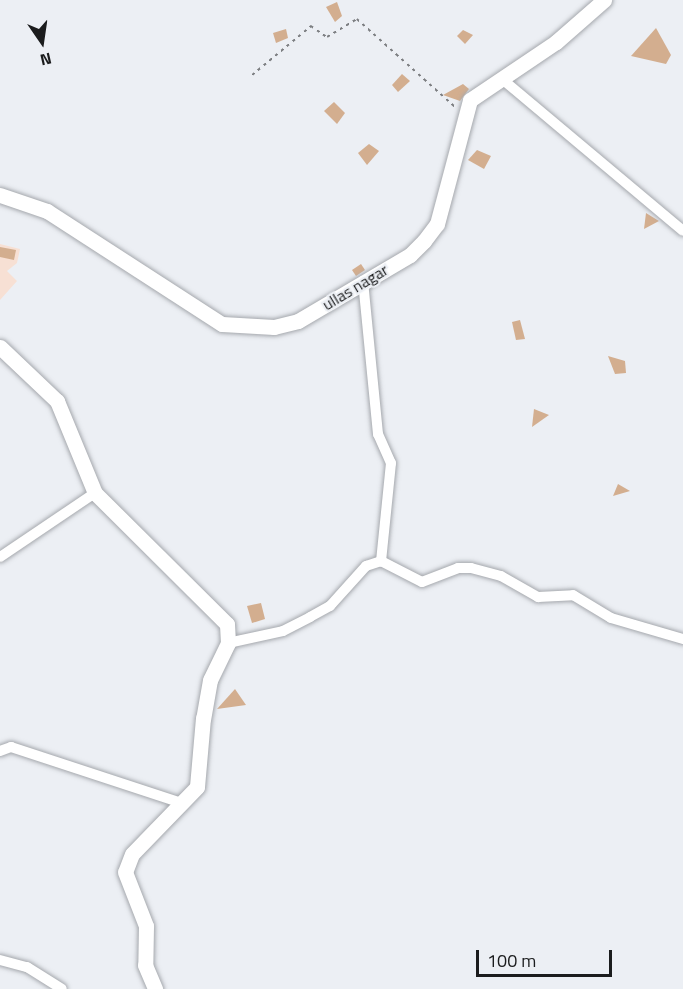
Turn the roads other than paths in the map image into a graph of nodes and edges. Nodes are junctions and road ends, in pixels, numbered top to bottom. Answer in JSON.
{"nodes":[{"id":1,"x":604,"y":0,"type":"edge"},
{"id":2,"x":502,"y":78,"type":"junction"},
{"id":3,"x":0,"y":195,"type":"edge"},
{"id":4,"x":683,"y":231,"type":"edge"},
{"id":5,"x":363,"y":281,"type":"junction"},
{"id":6,"x":0,"y":347,"type":"edge"},
{"id":7,"x":95,"y":493,"type":"junction"},
{"id":8,"x":0,"y":557,"type":"edge"},
{"id":9,"x":381,"y":561,"type":"junction"},
{"id":10,"x":683,"y":639,"type":"edge"},
{"id":11,"x":228,"y":643,"type":"junction"},
{"id":12,"x":0,"y":751,"type":"edge"},
{"id":13,"x":184,"y":804,"type":"junction"},
{"id":14,"x":0,"y":960,"type":"edge"},
{"id":15,"x":62,"y":989,"type":"edge"},
{"id":16,"x":154,"y":989,"type":"edge"}],
"edges":[{"from":1,"to":2,"type":"main road","name":"ullas nagar"},
{"from":2,"to":4,"type":"street"},
{"from":2,"to":5,"type":"main road","name":"ullas nagar"},
{"from":3,"to":5,"type":"main road","name":"ullas nagar"},
{"from":5,"to":9,"type":"street"},
{"from":6,"to":7,"type":"main road"},
{"from":7,"to":8,"type":"street"},
{"from":7,"to":11,"type":"main road"},
{"from":9,"to":10,"type":"street"},
{"from":9,"to":11,"type":"street"},
{"from":11,"to":13,"type":"main road"},
{"from":12,"to":13,"type":"street"},
{"from":13,"to":16,"type":"main road"},
{"from":14,"to":15,"type":"street"}]}
